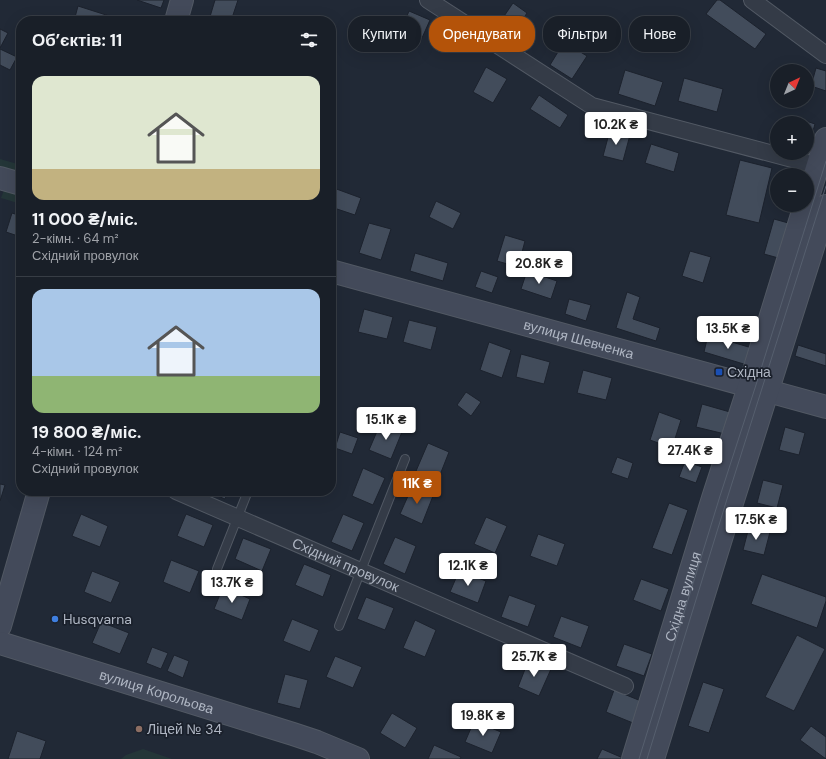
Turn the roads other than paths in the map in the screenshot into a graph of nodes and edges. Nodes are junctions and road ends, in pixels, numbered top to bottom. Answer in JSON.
{"nodes":[{"id":1,"x":182,"y":0,"type":"edge"},
{"id":2,"x":428,"y":0,"type":"edge"},
{"id":3,"x":752,"y":0,"type":"edge"},
{"id":4,"x":177,"y":16,"type":"edge"},
{"id":5,"x":826,"y":55,"type":"edge"},
{"id":6,"x":826,"y":139,"type":"edge"},
{"id":7,"x":822,"y":166,"type":"edge"},
{"id":8,"x":0,"y":178,"type":"edge"},
{"id":9,"x":16,"y":183,"type":"edge"},
{"id":10,"x":814,"y":184,"type":"edge"},
{"id":11,"x":826,"y":206,"type":"edge"},
{"id":12,"x":803,"y":212,"type":"edge"},
{"id":13,"x":336,"y":273,"type":"edge"},
{"id":14,"x":758,"y":389,"type":"junction"},
{"id":15,"x":826,"y":407,"type":"edge"},
{"id":16,"x":405,"y":459,"type":"dead end"},
{"id":17,"x":37,"y":496,"type":"edge"},
{"id":18,"x":187,"y":496,"type":"edge"},
{"id":19,"x":246,"y":496,"type":"edge"},
{"id":20,"x":237,"y":518,"type":"junction"},
{"id":21,"x":217,"y":569,"type":"dead end"},
{"id":22,"x":361,"y":571,"type":"junction"},
{"id":23,"x":2,"y":614,"type":"edge"},
{"id":24,"x":339,"y":626,"type":"dead end"},
{"id":25,"x":0,"y":643,"type":"edge"},
{"id":26,"x":0,"y":654,"type":"edge"},
{"id":27,"x":625,"y":686,"type":"dead end"},
{"id":28,"x":326,"y":759,"type":"edge"},
{"id":29,"x":358,"y":759,"type":"edge"},
{"id":30,"x":633,"y":759,"type":"edge"},
{"id":31,"x":653,"y":759,"type":"edge"}],
"edges":[{"from":1,"to":4,"type":"street"},
{"from":2,"to":7,"type":"street"},
{"from":3,"to":5,"type":"street"},
{"from":6,"to":7,"type":"street"},
{"from":7,"to":10,"type":"street"},
{"from":8,"to":9,"type":"street"},
{"from":11,"to":14,"type":"street","name":"Східна вулиця"},
{"from":12,"to":14,"type":"street","name":"Східна вулиця"},
{"from":13,"to":14,"type":"street","name":"вулиця Шевченка"},
{"from":14,"to":15,"type":"street","name":"вулиця Шевченка"},
{"from":14,"to":30,"type":"street","name":"Східна вулиця"},
{"from":14,"to":31,"type":"street","name":"Східна вулиця"},
{"from":16,"to":22,"type":"lane"},
{"from":17,"to":23,"type":"street"},
{"from":18,"to":20,"type":"street","name":"Східний провулок"},
{"from":19,"to":20,"type":"lane"},
{"from":20,"to":21,"type":"lane"},
{"from":20,"to":22,"type":"street","name":"Східний провулок"},
{"from":22,"to":24,"type":"lane"},
{"from":22,"to":27,"type":"street","name":"Східний провулок"},
{"from":25,"to":29,"type":"street","name":"вулиця Корольова"},
{"from":26,"to":28,"type":"street","name":"вулиця Корольова"}]}
